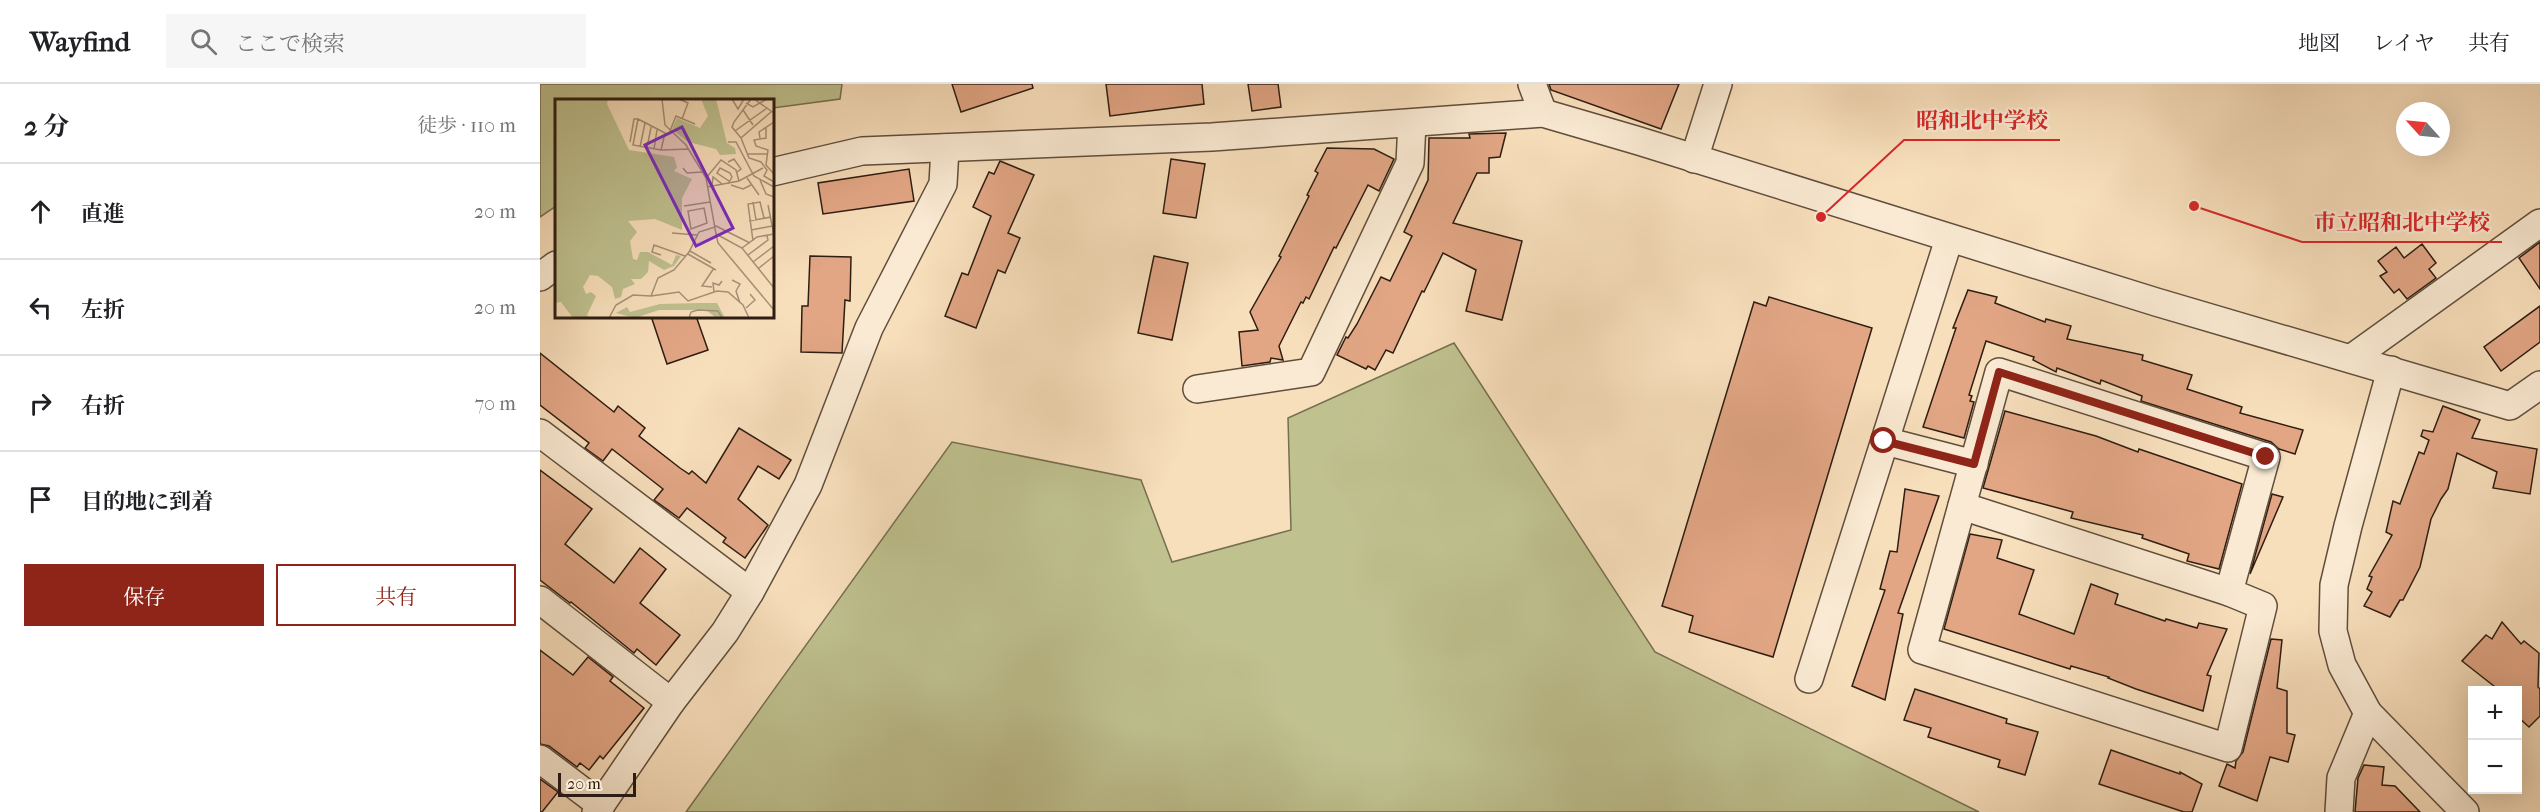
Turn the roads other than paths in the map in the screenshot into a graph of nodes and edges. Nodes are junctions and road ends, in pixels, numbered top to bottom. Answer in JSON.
{"nodes":[{"id":1,"x":1532,"y":84,"type":"edge"},
{"id":2,"x":1718,"y":84,"type":"edge"},
{"id":3,"x":1543,"y":113,"type":"junction"},
{"id":4,"x":1412,"y":123,"type":"junction"},
{"id":5,"x":945,"y":148,"type":"junction"},
{"id":6,"x":1694,"y":159,"type":"junction"},
{"id":7,"x":774,"y":172,"type":"edge"},
{"id":8,"x":2540,"y":223,"type":"edge"},
{"id":9,"x":1949,"y":239,"type":"junction"},
{"id":10,"x":555,"y":266,"type":"edge"},
{"id":11,"x":540,"y":277,"type":"edge"},
{"id":12,"x":2352,"y":358,"type":"junction"},
{"id":13,"x":2391,"y":370,"type":"junction"},
{"id":14,"x":2540,"y":385,"type":"edge"},
{"id":15,"x":1197,"y":389,"type":"dead end"},
{"id":16,"x":2510,"y":406,"type":"junction"},
{"id":17,"x":2540,"y":413,"type":"edge"},
{"id":18,"x":540,"y":433,"type":"edge"},
{"id":19,"x":1884,"y":441,"type":"junction"},
{"id":20,"x":1974,"y":464,"type":"junction"},
{"id":21,"x":1962,"y":506,"type":"junction"},
{"id":22,"x":750,"y":592,"type":"junction"},
{"id":23,"x":2229,"y":592,"type":"junction"},
{"id":24,"x":540,"y":600,"type":"edge"},
{"id":25,"x":1809,"y":679,"type":"dead end"},
{"id":26,"x":671,"y":702,"type":"junction"},
{"id":27,"x":2368,"y":713,"type":"junction"},
{"id":28,"x":540,"y":759,"type":"edge"},
{"id":29,"x":599,"y":809,"type":"edge"},
{"id":30,"x":2339,"y":812,"type":"edge"},
{"id":31,"x":2464,"y":812,"type":"edge"}],
"edges":[{"from":1,"to":3,"type":"street"},
{"from":2,"to":6,"type":"street"},
{"from":3,"to":4,"type":"street"},
{"from":3,"to":6,"type":"street"},
{"from":4,"to":5,"type":"street"},
{"from":4,"to":15,"type":"street"},
{"from":5,"to":7,"type":"street"},
{"from":5,"to":22,"type":"street"},
{"from":6,"to":9,"type":"street"},
{"from":8,"to":12,"type":"street"},
{"from":9,"to":12,"type":"street"},
{"from":9,"to":19,"type":"street"},
{"from":10,"to":11,"type":"street"},
{"from":12,"to":13,"type":"street"},
{"from":13,"to":16,"type":"street"},
{"from":13,"to":27,"type":"street"},
{"from":14,"to":16,"type":"street"},
{"from":16,"to":17,"type":"street"},
{"from":18,"to":22,"type":"street"},
{"from":19,"to":20,"type":"street"},
{"from":19,"to":25,"type":"street"},
{"from":20,"to":21,"type":"street"},
{"from":20,"to":23,"type":"street"},
{"from":21,"to":23,"type":"street"},
{"from":21,"to":23,"type":"street"},
{"from":22,"to":26,"type":"street"},
{"from":24,"to":26,"type":"street"},
{"from":26,"to":29,"type":"street"},
{"from":27,"to":30,"type":"street"},
{"from":27,"to":31,"type":"street"},
{"from":28,"to":29,"type":"street"}]}
